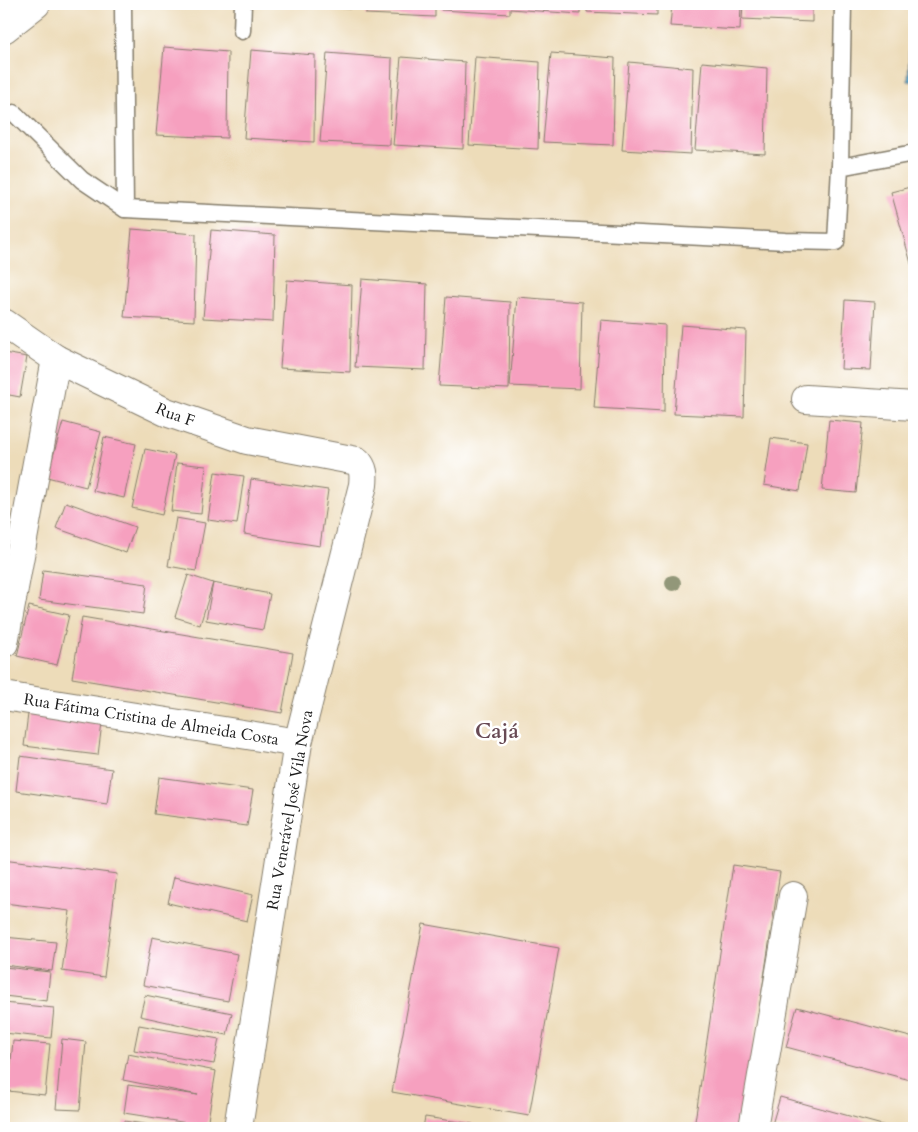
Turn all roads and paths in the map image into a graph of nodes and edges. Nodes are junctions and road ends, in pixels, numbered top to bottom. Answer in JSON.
{"nodes":[{"id":1,"x":36,"y":4,"type":"edge"},
{"id":2,"x":122,"y":4,"type":"edge"},
{"id":3,"x":243,"y":4,"type":"edge"},
{"id":4,"x":843,"y":4,"type":"edge"},
{"id":5,"x":4,"y":29,"type":"edge"},
{"id":6,"x":242,"y":31,"type":"dead end"},
{"id":7,"x":14,"y":114,"type":"dead end"},
{"id":8,"x":914,"y":153,"type":"edge"},
{"id":9,"x":840,"y":167,"type":"junction"},
{"id":10,"x":125,"y":209,"type":"junction"},
{"id":11,"x":4,"y":323,"type":"edge"},
{"id":12,"x":56,"y":359,"type":"junction"},
{"id":13,"x":806,"y":399,"type":"dead end"},
{"id":14,"x":914,"y":406,"type":"edge"},
{"id":15,"x":362,"y":466,"type":"joint"},
{"id":16,"x":4,"y":643,"type":"edge"},
{"id":17,"x":4,"y":696,"type":"edge"},
{"id":18,"x":298,"y":743,"type":"junction"},
{"id":19,"x":792,"y":896,"type":"dead end"},
{"id":20,"x":238,"y":1128,"type":"edge"},
{"id":21,"x":753,"y":1128,"type":"edge"}],
"edges":[{"from":1,"to":5,"type":"street"},
{"from":2,"to":10,"type":"lane"},
{"from":3,"to":6,"type":"lane"},
{"from":4,"to":9,"type":"lane"},
{"from":7,"to":10,"type":"lane"},
{"from":8,"to":9,"type":"lane"},
{"from":9,"to":10,"type":"lane"},
{"from":11,"to":12,"type":"street","name":"Rua F"},
{"from":12,"to":15,"type":"street","name":"Rua F"},
{"from":12,"to":16,"type":"street"},
{"from":13,"to":14,"type":"street"},
{"from":15,"to":18,"type":"street","name":"Rua Venerável José Vila Nova"},
{"from":17,"to":18,"type":"street","name":"Rua Fátima Cristina de Almeida Costa"},
{"from":18,"to":20,"type":"street","name":"Rua Venerável José Vila Nova"},
{"from":19,"to":21,"type":"street"}]}
